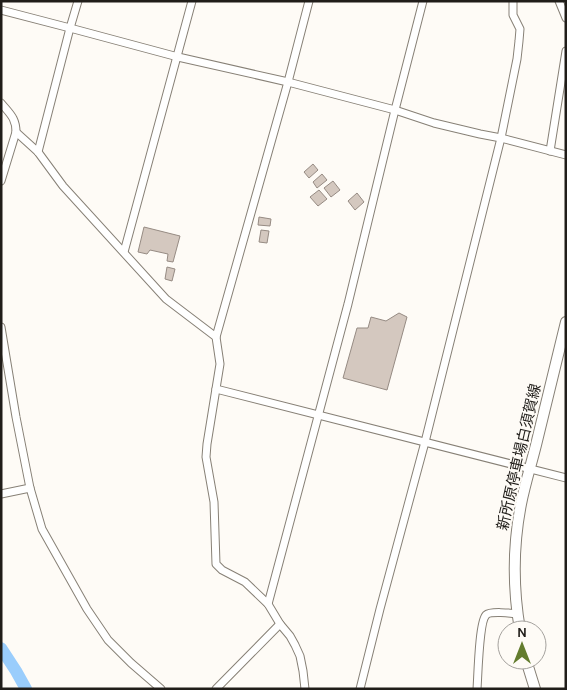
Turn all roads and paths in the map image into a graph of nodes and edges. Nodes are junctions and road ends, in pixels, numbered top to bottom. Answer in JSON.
{"nodes":[{"id":1,"x":78,"y":1,"type":"edge"},
{"id":2,"x":192,"y":1,"type":"edge"},
{"id":3,"x":308,"y":1,"type":"edge"},
{"id":4,"x":423,"y":1,"type":"edge"},
{"id":5,"x":513,"y":1,"type":"edge"},
{"id":6,"x":559,"y":1,"type":"edge"},
{"id":7,"x":1,"y":10,"type":"edge"},
{"id":8,"x":566,"y":18,"type":"edge"},
{"id":9,"x":70,"y":28,"type":"junction"},
{"id":10,"x":566,"y":51,"type":"edge"},
{"id":11,"x":178,"y":58,"type":"junction"},
{"id":12,"x":288,"y":82,"type":"junction"},
{"id":13,"x":1,"y":103,"type":"edge"},
{"id":14,"x":395,"y":110,"type":"junction"},
{"id":15,"x":16,"y":132,"type":"junction"},
{"id":16,"x":501,"y":138,"type":"junction"},
{"id":17,"x":550,"y":151,"type":"junction"},
{"id":18,"x":38,"y":152,"type":"junction"},
{"id":19,"x":566,"y":155,"type":"edge"},
{"id":20,"x":1,"y":181,"type":"edge"},
{"id":21,"x":124,"y":252,"type":"junction"},
{"id":22,"x":566,"y":322,"type":"edge"},
{"id":23,"x":1,"y":327,"type":"edge"},
{"id":24,"x":216,"y":337,"type":"junction"},
{"id":25,"x":216,"y":389,"type":"junction"},
{"id":26,"x":318,"y":415,"type":"junction"},
{"id":27,"x":426,"y":442,"type":"junction"},
{"id":28,"x":530,"y":469,"type":"junction"},
{"id":29,"x":566,"y":478,"type":"edge"},
{"id":30,"x":30,"y":488,"type":"junction"},
{"id":31,"x":1,"y":494,"type":"edge"},
{"id":32,"x":268,"y":604,"type":"junction"},
{"id":33,"x":517,"y":614,"type":"junction"},
{"id":34,"x":518,"y":620,"type":"edge"},
{"id":35,"x":280,"y":624,"type":"junction"},
{"id":36,"x":529,"y":670,"type":"edge"},
{"id":37,"x":161,"y":689,"type":"edge"},
{"id":38,"x":216,"y":689,"type":"edge"},
{"id":39,"x":305,"y":689,"type":"edge"},
{"id":40,"x":360,"y":689,"type":"edge"},
{"id":41,"x":477,"y":689,"type":"edge"},
{"id":42,"x":535,"y":689,"type":"edge"}],
"edges":[{"from":1,"to":9,"type":"street"},
{"from":2,"to":11,"type":"street"},
{"from":3,"to":12,"type":"street"},
{"from":4,"to":14,"type":"street"},
{"from":5,"to":16,"type":"street"},
{"from":6,"to":8,"type":"street"},
{"from":7,"to":9,"type":"street"},
{"from":9,"to":11,"type":"street"},
{"from":9,"to":18,"type":"street"},
{"from":10,"to":17,"type":"street"},
{"from":11,"to":12,"type":"street"},
{"from":11,"to":21,"type":"street"},
{"from":12,"to":14,"type":"street"},
{"from":12,"to":24,"type":"street"},
{"from":13,"to":15,"type":"street"},
{"from":14,"to":16,"type":"street"},
{"from":14,"to":26,"type":"street"},
{"from":15,"to":18,"type":"street"},
{"from":15,"to":20,"type":"street"},
{"from":16,"to":17,"type":"street"},
{"from":16,"to":27,"type":"street"},
{"from":17,"to":19,"type":"street"},
{"from":18,"to":21,"type":"street"},
{"from":21,"to":24,"type":"street"},
{"from":22,"to":28,"type":"main road","name":"新所原停車場白須賀線"},
{"from":23,"to":30,"type":"street"},
{"from":24,"to":25,"type":"street"},
{"from":25,"to":26,"type":"street"},
{"from":25,"to":32,"type":"street"},
{"from":26,"to":27,"type":"street"},
{"from":26,"to":32,"type":"street"},
{"from":27,"to":28,"type":"street"},
{"from":27,"to":40,"type":"street"},
{"from":28,"to":29,"type":"street"},
{"from":28,"to":33,"type":"main road","name":"新所原停車場白須賀線"},
{"from":30,"to":31,"type":"street"},
{"from":30,"to":37,"type":"street"},
{"from":32,"to":35,"type":"street"},
{"from":33,"to":34,"type":"main road","name":"新所原停車場白須賀線"},
{"from":33,"to":41,"type":"street"},
{"from":35,"to":38,"type":"street"},
{"from":35,"to":39,"type":"street"},
{"from":36,"to":42,"type":"main road"}]}
